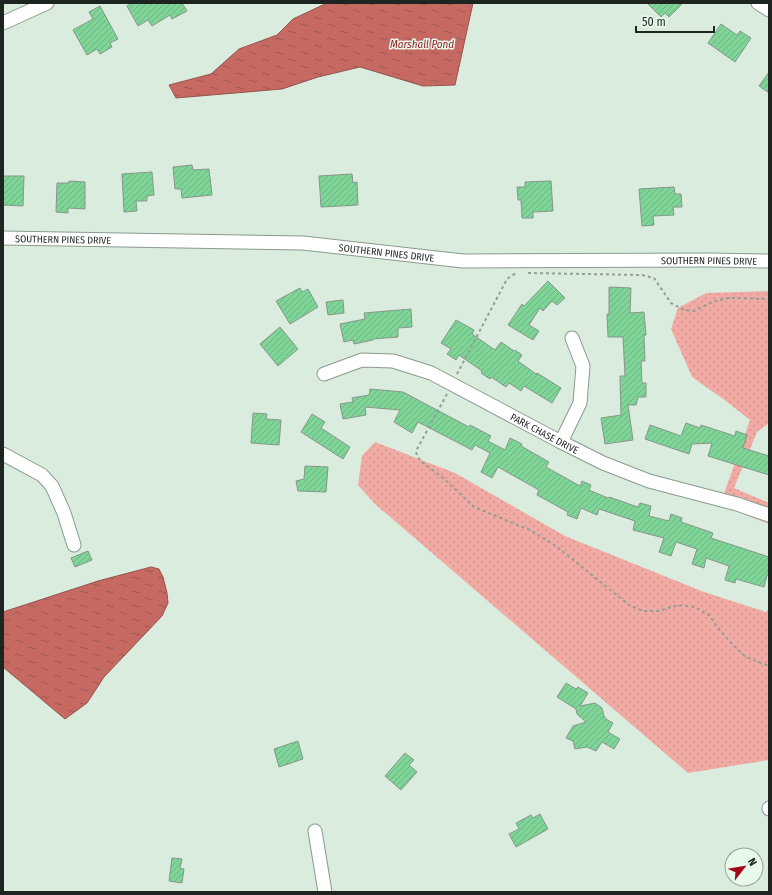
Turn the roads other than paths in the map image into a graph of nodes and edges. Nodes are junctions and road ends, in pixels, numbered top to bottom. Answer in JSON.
{"nodes":[{"id":1,"x":47,"y":3,"type":"edge"},
{"id":2,"x":3,"y":23,"type":"edge"},
{"id":3,"x":3,"y":238,"type":"edge"},
{"id":4,"x":769,"y":261,"type":"edge"},
{"id":5,"x":572,"y":338,"type":"dead end"},
{"id":6,"x":324,"y":374,"type":"dead end"},
{"id":7,"x":561,"y":442,"type":"junction"},
{"id":8,"x":3,"y":454,"type":"edge"},
{"id":9,"x":769,"y":515,"type":"edge"},
{"id":10,"x":74,"y":544,"type":"dead end"},
{"id":11,"x":315,"y":831,"type":"dead end"},
{"id":12,"x":325,"y":892,"type":"edge"}],
"edges":[{"from":1,"to":2,"type":"street"},
{"from":3,"to":4,"type":"street","name":"SOUTHERN PINES DRIVE"},
{"from":5,"to":7,"type":"street"},
{"from":6,"to":7,"type":"street","name":"PARK CHASE DRIVE"},
{"from":7,"to":9,"type":"street","name":"PARK CHASE DRIVE"},
{"from":8,"to":10,"type":"street"},
{"from":11,"to":12,"type":"street"}]}
